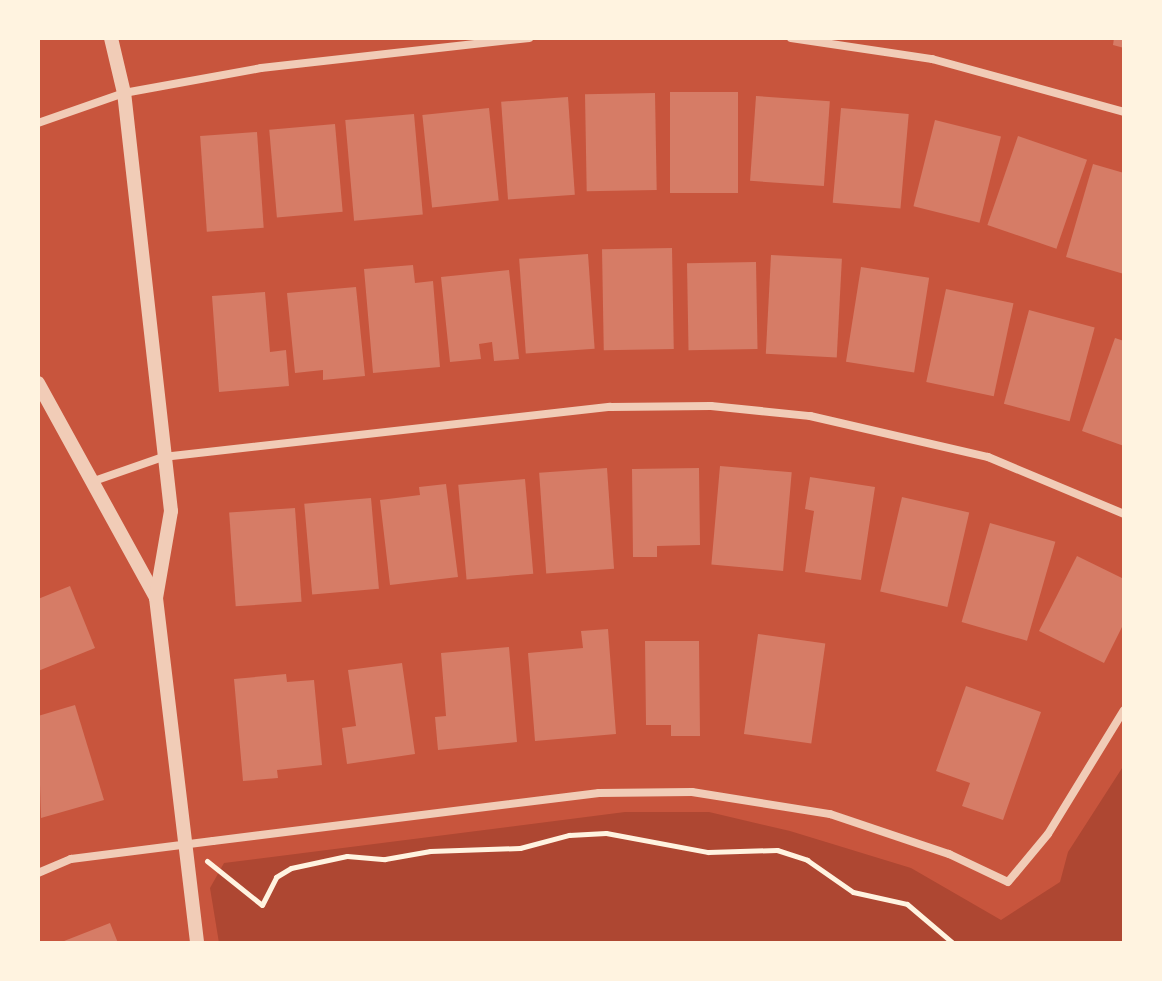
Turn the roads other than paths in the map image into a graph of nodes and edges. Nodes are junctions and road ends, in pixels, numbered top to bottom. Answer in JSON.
{"nodes":[{"id":1,"x":111,"y":38,"type":"edge"},
{"id":2,"x":529,"y":38,"type":"edge"},
{"id":3,"x":791,"y":38,"type":"edge"},
{"id":4,"x":124,"y":93,"type":"junction"},
{"id":5,"x":1124,"y":112,"type":"edge"},
{"id":6,"x":38,"y":123,"type":"edge"},
{"id":7,"x":38,"y":383,"type":"edge"},
{"id":8,"x":163,"y":457,"type":"junction"},
{"id":9,"x":94,"y":481,"type":"junction"},
{"id":10,"x":1124,"y":514,"type":"edge"},
{"id":11,"x":156,"y":598,"type":"junction"},
{"id":12,"x":1124,"y":710,"type":"edge"},
{"id":13,"x":186,"y":845,"type":"junction"},
{"id":14,"x":38,"y":873,"type":"edge"},
{"id":15,"x":197,"y":943,"type":"edge"}],
"edges":[{"from":1,"to":4,"type":"street"},
{"from":2,"to":4,"type":"street"},
{"from":3,"to":5,"type":"street"},
{"from":4,"to":6,"type":"street"},
{"from":4,"to":8,"type":"street"},
{"from":7,"to":9,"type":"street"},
{"from":8,"to":9,"type":"street"},
{"from":8,"to":10,"type":"street"},
{"from":8,"to":11,"type":"street"},
{"from":9,"to":11,"type":"street"},
{"from":11,"to":13,"type":"street"},
{"from":12,"to":13,"type":"street"},
{"from":13,"to":14,"type":"street"},
{"from":13,"to":15,"type":"street"}]}
